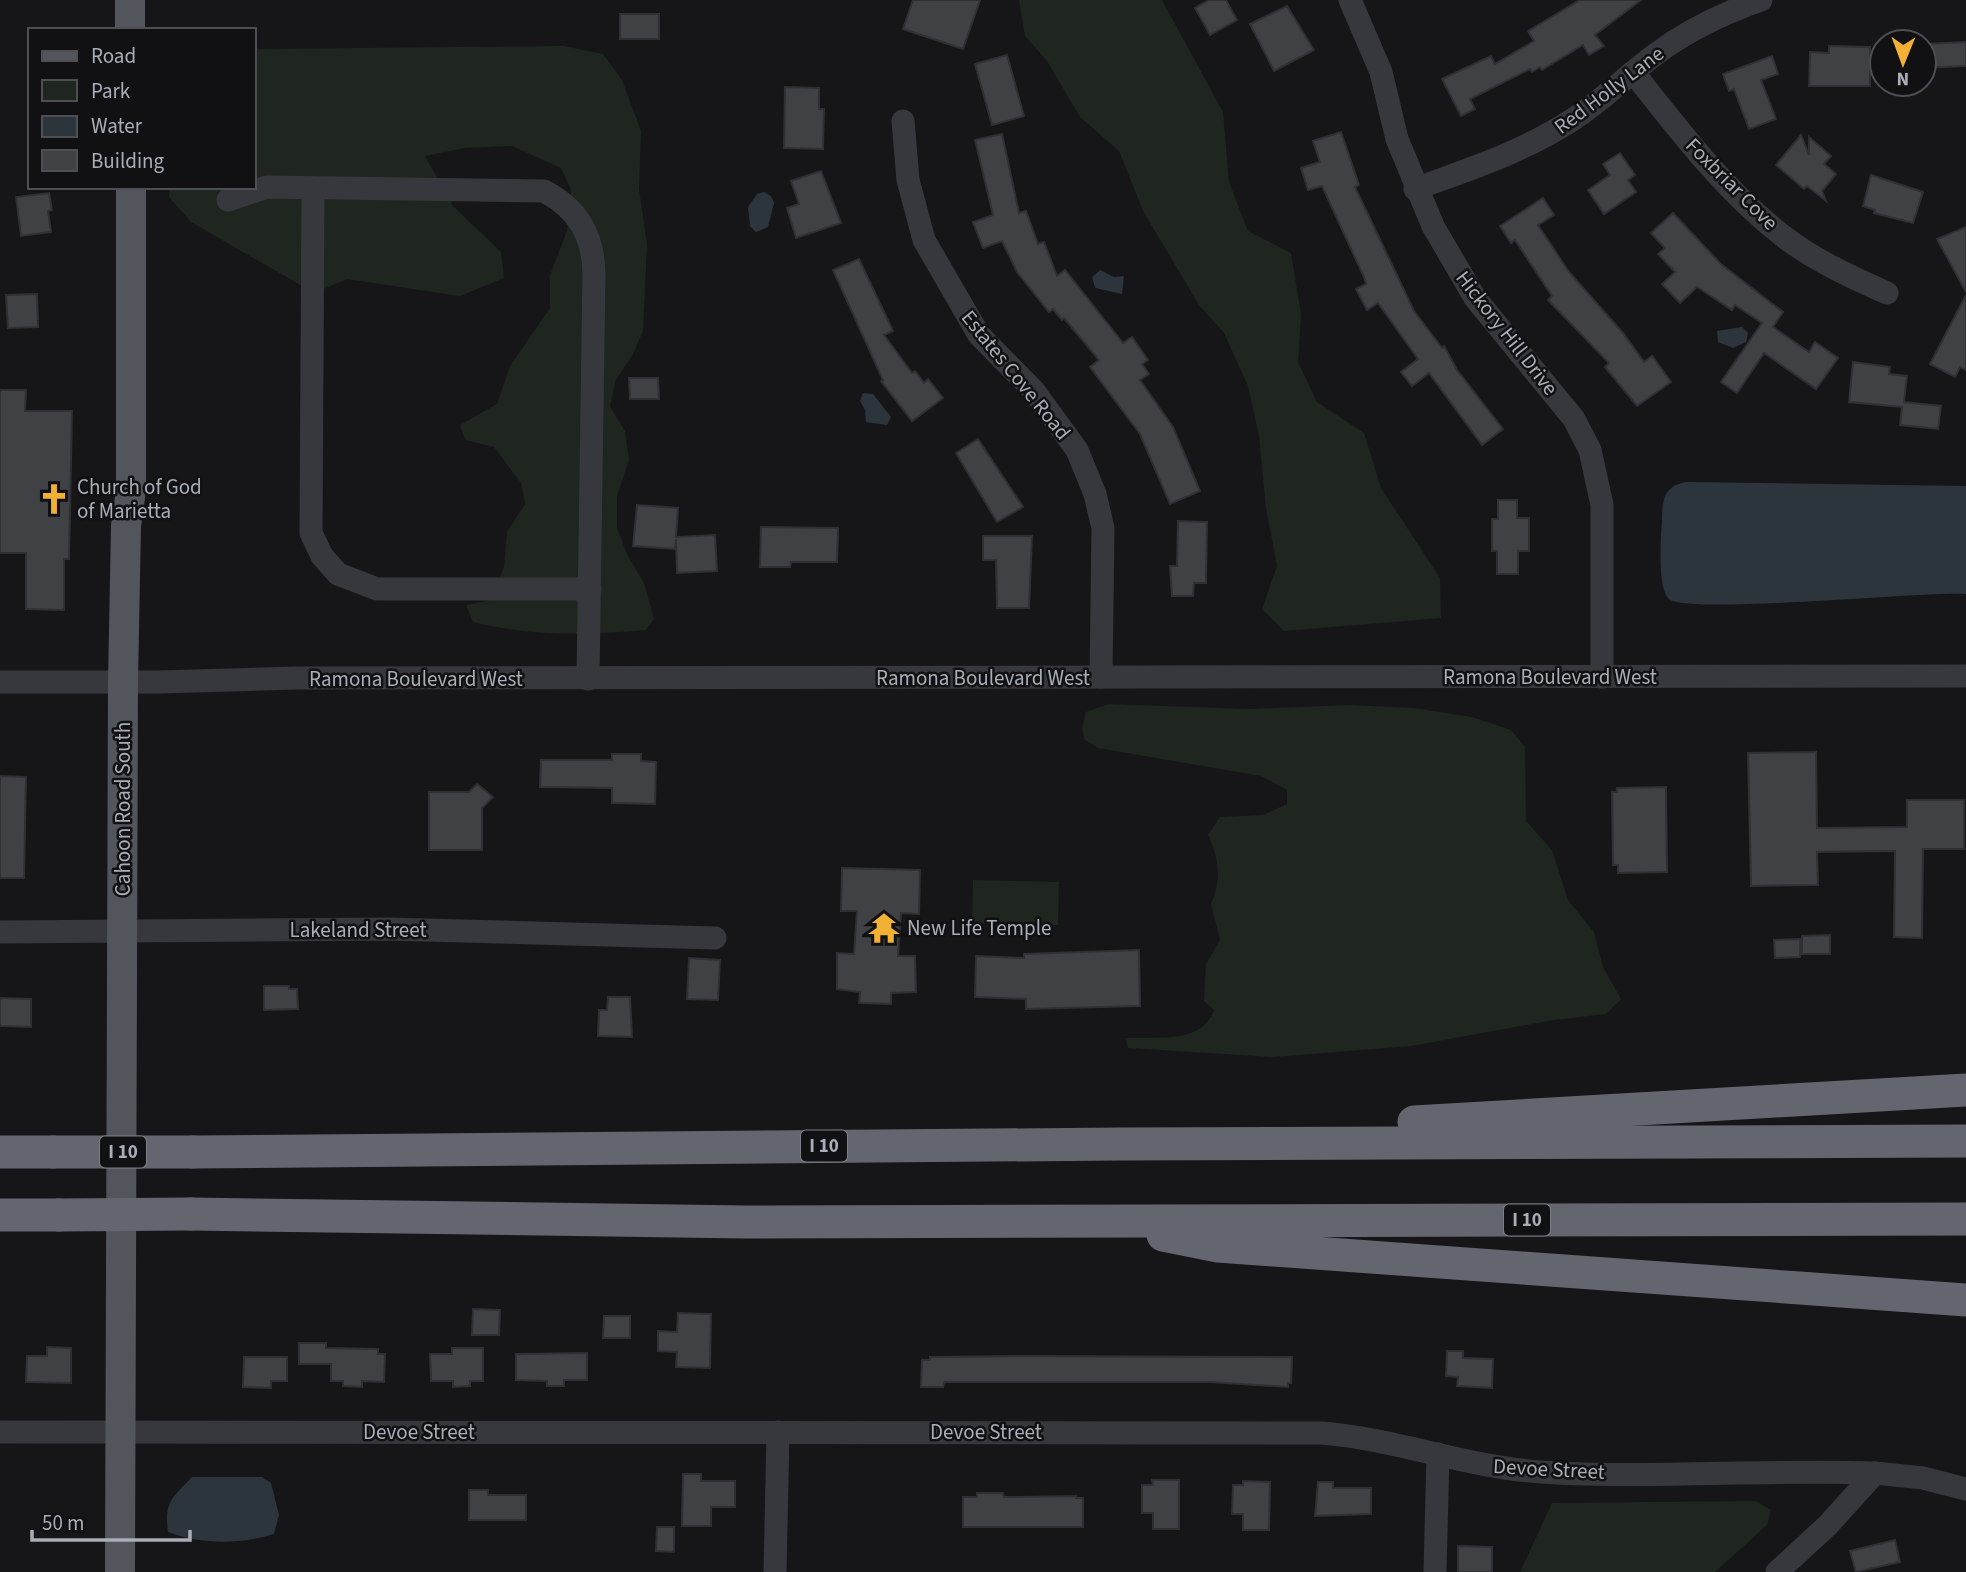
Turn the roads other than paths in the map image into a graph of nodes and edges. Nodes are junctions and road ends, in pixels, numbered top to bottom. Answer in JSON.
{"nodes":[{"id":1,"x":130,"y":0,"type":"edge"},
{"id":2,"x":1350,"y":0,"type":"edge"},
{"id":3,"x":1761,"y":0,"type":"edge"},
{"id":4,"x":131,"y":28,"type":"edge"},
{"id":5,"x":1633,"y":72,"type":"junction"},
{"id":6,"x":903,"y":121,"type":"dead end"},
{"id":7,"x":313,"y":188,"type":"junction"},
{"id":8,"x":1415,"y":188,"type":"junction"},
{"id":9,"x":131,"y":189,"type":"edge"},
{"id":10,"x":228,"y":200,"type":"dead end"},
{"id":11,"x":1887,"y":293,"type":"dead end"},
{"id":12,"x":590,"y":589,"type":"junction"},
{"id":13,"x":1966,"y":676,"type":"edge"},
{"id":14,"x":1101,"y":677,"type":"junction"},
{"id":15,"x":1602,"y":677,"type":"junction"},
{"id":16,"x":588,"y":680,"type":"junction"},
{"id":17,"x":0,"y":681,"type":"edge"},
{"id":18,"x":123,"y":682,"type":"junction"},
{"id":19,"x":123,"y":930,"type":"junction"},
{"id":20,"x":0,"y":932,"type":"edge"},
{"id":21,"x":715,"y":938,"type":"dead end"},
{"id":22,"x":1966,"y":1090,"type":"edge"},
{"id":23,"x":1966,"y":1141,"type":"edge"},
{"id":24,"x":1119,"y":1144,"type":"junction"},
{"id":25,"x":0,"y":1152,"type":"edge"},
{"id":26,"x":0,"y":1216,"type":"edge"},
{"id":27,"x":1966,"y":1219,"type":"edge"},
{"id":28,"x":1088,"y":1220,"type":"junction"},
{"id":29,"x":1966,"y":1300,"type":"edge"},
{"id":30,"x":0,"y":1432,"type":"edge"},
{"id":31,"x":122,"y":1432,"type":"junction"},
{"id":32,"x":778,"y":1432,"type":"junction"},
{"id":33,"x":1438,"y":1454,"type":"junction"},
{"id":34,"x":1875,"y":1473,"type":"junction"},
{"id":35,"x":1966,"y":1489,"type":"edge"},
{"id":36,"x":120,"y":1572,"type":"edge"},
{"id":37,"x":775,"y":1572,"type":"edge"},
{"id":38,"x":1435,"y":1572,"type":"edge"},
{"id":39,"x":1777,"y":1572,"type":"edge"}],
"edges":[{"from":1,"to":4,"type":"main road"},
{"from":2,"to":8,"type":"street","name":"Hickory Hill Drive"},
{"from":3,"to":5,"type":"street","name":"Red Holly Lane"},
{"from":5,"to":8,"type":"street","name":"Red Holly Lane"},
{"from":5,"to":11,"type":"street","name":"Foxbriar Cove"},
{"from":6,"to":14,"type":"street","name":"Estates Cove Road"},
{"from":7,"to":10,"type":"street"},
{"from":7,"to":12,"type":"street"},
{"from":7,"to":12,"type":"street"},
{"from":8,"to":15,"type":"street","name":"Hickory Hill Drive"},
{"from":9,"to":18,"type":"main road","name":"Cahoon Road South"},
{"from":12,"to":16,"type":"street"},
{"from":13,"to":15,"type":"street","name":"Ramona Boulevard West"},
{"from":14,"to":15,"type":"street","name":"Ramona Boulevard West"},
{"from":14,"to":16,"type":"street","name":"Ramona Boulevard West"},
{"from":16,"to":18,"type":"street","name":"Ramona Boulevard West"},
{"from":17,"to":18,"type":"street","name":"Ramona Boulevard West"},
{"from":18,"to":19,"type":"main road","name":"Cahoon Road South"},
{"from":19,"to":20,"type":"street","name":"Lakeland Street"},
{"from":19,"to":21,"type":"street","name":"Lakeland Street"},
{"from":19,"to":31,"type":"main road","name":"Cahoon Road South"},
{"from":22,"to":24,"type":"highway"},
{"from":23,"to":24,"type":"highway","number":"I 10"},
{"from":24,"to":25,"type":"highway","number":"I 10","bridge":true},
{"from":26,"to":28,"type":"highway","number":"I 10","bridge":true},
{"from":27,"to":28,"type":"highway","number":"I 10"},
{"from":28,"to":29,"type":"highway"},
{"from":30,"to":31,"type":"street","name":"Devoe Street"},
{"from":31,"to":32,"type":"street","name":"Devoe Street"},
{"from":31,"to":36,"type":"main road","name":"Cahoon Road South"},
{"from":32,"to":33,"type":"street","name":"Devoe Street"},
{"from":32,"to":37,"type":"street"},
{"from":33,"to":34,"type":"street","name":"Devoe Street"},
{"from":33,"to":38,"type":"street"},
{"from":34,"to":35,"type":"street","name":"Devoe Street"},
{"from":34,"to":39,"type":"street"}]}
